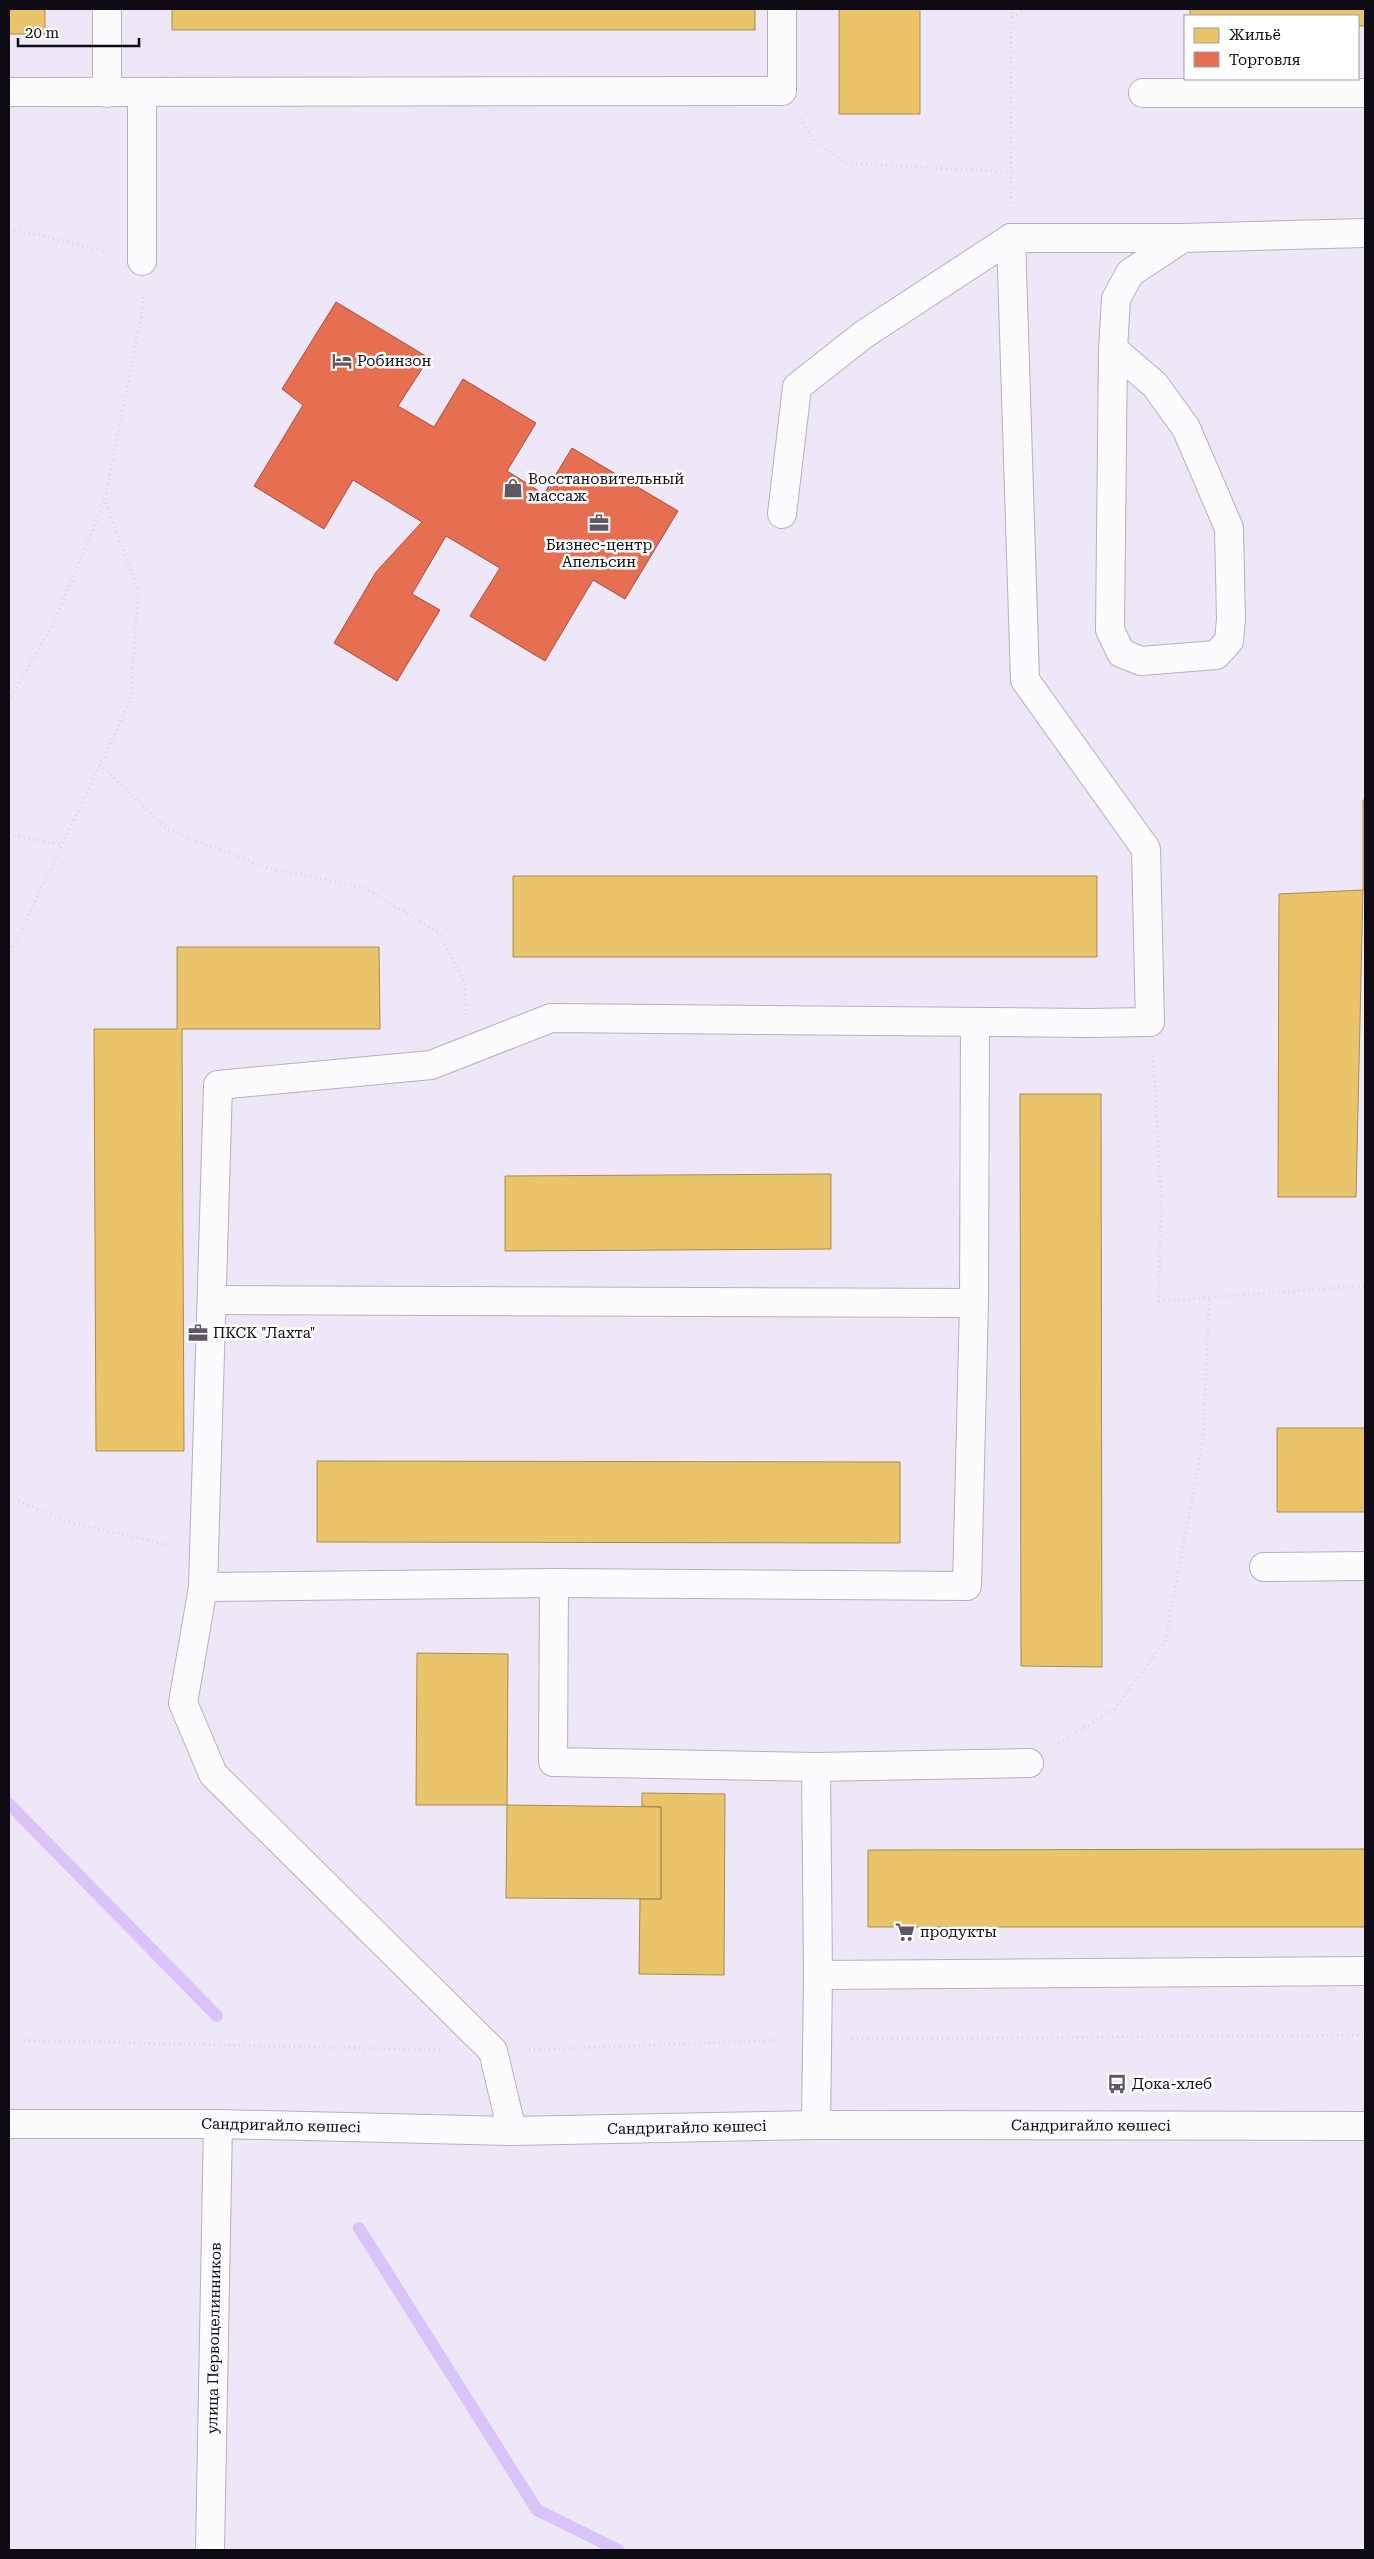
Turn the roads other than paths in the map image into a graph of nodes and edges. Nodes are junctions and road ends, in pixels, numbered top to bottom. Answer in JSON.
{"nodes":[{"id":1,"x":106,"y":9,"type":"edge"},
{"id":2,"x":782,"y":9,"type":"edge"},
{"id":3,"x":9,"y":92,"type":"edge"},
{"id":4,"x":107,"y":93,"type":"junction"},
{"id":5,"x":142,"y":93,"type":"junction"},
{"id":6,"x":1143,"y":93,"type":"dead end"},
{"id":7,"x":1365,"y":93,"type":"edge"},
{"id":8,"x":1365,"y":233,"type":"edge"},
{"id":9,"x":1011,"y":238,"type":"junction"},
{"id":10,"x":1183,"y":238,"type":"junction"},
{"id":11,"x":142,"y":261,"type":"road end"},
{"id":12,"x":1113,"y":349,"type":"junction"},
{"id":13,"x":782,"y":514,"type":"dead end"},
{"id":14,"x":975,"y":1022,"type":"junction"},
{"id":15,"x":212,"y":1300,"type":"junction"},
{"id":16,"x":974,"y":1303,"type":"junction"},
{"id":17,"x":1365,"y":1566,"type":"edge"},
{"id":18,"x":1264,"y":1567,"type":"dead end"},
{"id":19,"x":554,"y":1583,"type":"junction"},
{"id":20,"x":203,"y":1587,"type":"junction"},
{"id":21,"x":1029,"y":1763,"type":"road end"},
{"id":22,"x":816,"y":1767,"type":"junction"},
{"id":23,"x":1365,"y":1971,"type":"edge"},
{"id":24,"x":818,"y":1975,"type":"junction"},
{"id":25,"x":9,"y":2124,"type":"edge"},
{"id":26,"x":218,"y":2124,"type":"junction"},
{"id":27,"x":816,"y":2124,"type":"junction"},
{"id":28,"x":1365,"y":2126,"type":"edge"},
{"id":29,"x":512,"y":2131,"type":"junction"},
{"id":30,"x":210,"y":2550,"type":"edge"}],
"edges":[{"from":1,"to":4,"type":"street"},
{"from":2,"to":5,"type":"street"},
{"from":3,"to":4,"type":"street"},
{"from":4,"to":5,"type":"street"},
{"from":5,"to":11,"type":"street"},
{"from":6,"to":7,"type":"street"},
{"from":8,"to":10,"type":"street"},
{"from":9,"to":10,"type":"street"},
{"from":9,"to":13,"type":"street"},
{"from":9,"to":14,"type":"street"},
{"from":10,"to":12,"type":"street"},
{"from":12,"to":12,"type":"street"},
{"from":14,"to":15,"type":"street"},
{"from":14,"to":16,"type":"street"},
{"from":15,"to":16,"type":"street"},
{"from":15,"to":20,"type":"street"},
{"from":16,"to":19,"type":"street"},
{"from":17,"to":18,"type":"street"},
{"from":19,"to":20,"type":"street"},
{"from":19,"to":22,"type":"street"},
{"from":20,"to":29,"type":"street"},
{"from":21,"to":22,"type":"street"},
{"from":22,"to":24,"type":"street"},
{"from":23,"to":24,"type":"street"},
{"from":24,"to":27,"type":"street"},
{"from":25,"to":26,"type":"street","name":"Сандригайло көшесі"},
{"from":26,"to":29,"type":"street","name":"Сандригайло көшесі"},
{"from":26,"to":30,"type":"street","name":"улица Первоцелинников"},
{"from":27,"to":28,"type":"street","name":"Сандригайло көшесі"},
{"from":27,"to":29,"type":"street","name":"Сандригайло көшесі"}]}
